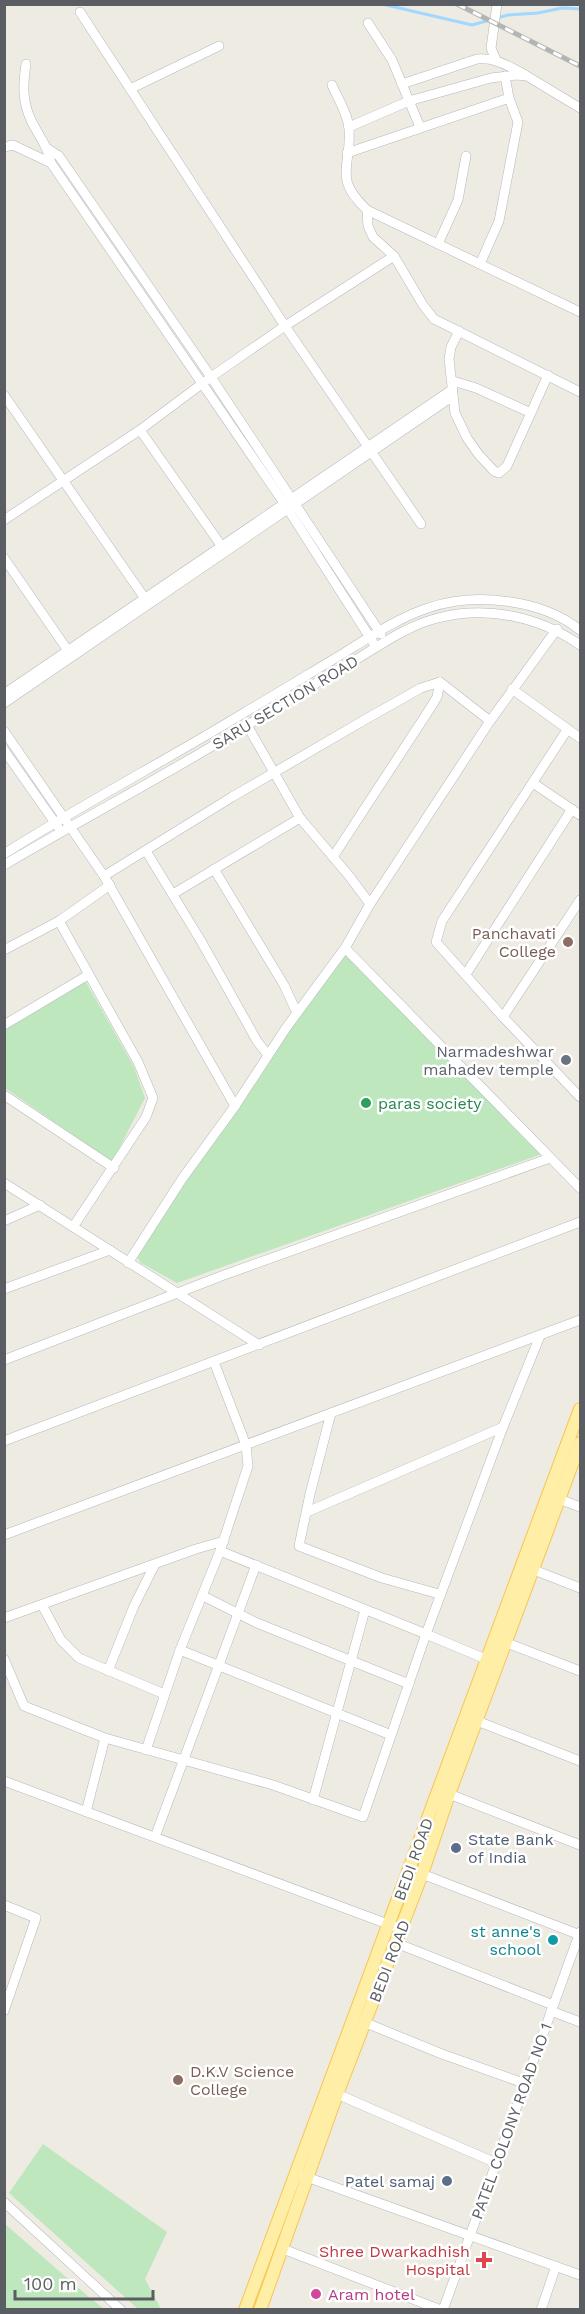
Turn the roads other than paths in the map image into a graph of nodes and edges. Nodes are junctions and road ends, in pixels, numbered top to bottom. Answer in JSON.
{"nodes":[{"id":1,"x":497,"y":4,"type":"edge"},
{"id":2,"x":80,"y":12,"type":"dead end"},
{"id":3,"x":368,"y":23,"type":"dead end"},
{"id":4,"x":219,"y":46,"type":"dead end"},
{"id":5,"x":496,"y":60,"type":"junction"},
{"id":6,"x":26,"y":64,"type":"dead end"},
{"id":7,"x":505,"y":76,"type":"junction"},
{"id":8,"x":527,"y":76,"type":"junction"},
{"id":9,"x":402,"y":84,"type":"junction"},
{"id":10,"x":332,"y":85,"type":"dead end"},
{"id":11,"x":130,"y":89,"type":"junction"},
{"id":12,"x":509,"y":98,"type":"junction"},
{"id":13,"x":409,"y":101,"type":"junction"},
{"id":14,"x":580,"y":108,"type":"edge"},
{"id":15,"x":349,"y":127,"type":"junction"},
{"id":16,"x":420,"y":127,"type":"junction"},
{"id":17,"x":4,"y":147,"type":"edge"},
{"id":18,"x":48,"y":149,"type":"junction"},
{"id":19,"x":347,"y":153,"type":"junction"},
{"id":20,"x":466,"y":156,"type":"dead end"},
{"id":21,"x":51,"y":163,"type":"junction"},
{"id":22,"x":367,"y":210,"type":"junction"},
{"id":23,"x":438,"y":244,"type":"junction"},
{"id":24,"x":394,"y":256,"type":"junction"},
{"id":25,"x":480,"y":264,"type":"junction"},
{"id":26,"x":580,"y":312,"type":"edge"},
{"id":27,"x":285,"y":326,"type":"junction"},
{"id":28,"x":459,"y":331,"type":"junction"},
{"id":29,"x":548,"y":375,"type":"junction"},
{"id":30,"x":211,"y":377,"type":"junction"},
{"id":31,"x":202,"y":384,"type":"junction"},
{"id":32,"x":453,"y":389,"type":"junction"},
{"id":33,"x":580,"y":392,"type":"edge"},
{"id":34,"x":4,"y":395,"type":"edge"},
{"id":35,"x":531,"y":413,"type":"junction"},
{"id":36,"x":140,"y":430,"type":"junction"},
{"id":37,"x":369,"y":450,"type":"junction"},
{"id":38,"x":503,"y":471,"type":"junction"},
{"id":39,"x":64,"y":482,"type":"junction"},
{"id":40,"x":496,"y":482,"type":"dead end"},
{"id":41,"x":290,"y":504,"type":"junction"},
{"id":42,"x":4,"y":520,"type":"edge"},
{"id":43,"x":421,"y":524,"type":"dead end"},
{"id":44,"x":224,"y":549,"type":"junction"},
{"id":45,"x":4,"y":558,"type":"edge"},
{"id":46,"x":147,"y":602,"type":"junction"},
{"id":47,"x":557,"y":630,"type":"junction"},
{"id":48,"x":580,"y":630,"type":"edge"},
{"id":49,"x":375,"y":634,"type":"junction"},
{"id":50,"x":386,"y":641,"type":"junction"},
{"id":51,"x":580,"y":645,"type":"edge"},
{"id":52,"x":376,"y":647,"type":"junction"},
{"id":53,"x":70,"y":655,"type":"junction"},
{"id":54,"x":440,"y":682,"type":"junction"},
{"id":55,"x":512,"y":689,"type":"junction"},
{"id":56,"x":4,"y":694,"type":"edge"},
{"id":57,"x":4,"y":704,"type":"edge"},
{"id":58,"x":490,"y":721,"type":"junction"},
{"id":59,"x":247,"y":725,"type":"junction"},
{"id":60,"x":567,"y":730,"type":"junction"},
{"id":61,"x":4,"y":731,"type":"edge"},
{"id":62,"x":580,"y":738,"type":"edge"},
{"id":63,"x":4,"y":750,"type":"edge"},
{"id":64,"x":274,"y":772,"type":"junction"},
{"id":65,"x":533,"y":783,"type":"junction"},
{"id":66,"x":572,"y":809,"type":"junction"},
{"id":67,"x":580,"y":815,"type":"edge"},
{"id":68,"x":64,"y":816,"type":"junction"},
{"id":69,"x":300,"y":818,"type":"junction"},
{"id":70,"x":54,"y":822,"type":"junction"},
{"id":71,"x":71,"y":826,"type":"junction"},
{"id":72,"x":61,"y":831,"type":"junction"},
{"id":73,"x":146,"y":851,"type":"junction"},
{"id":74,"x":4,"y":854,"type":"edge"},
{"id":75,"x":333,"y":857,"type":"junction"},
{"id":76,"x":4,"y":865,"type":"edge"},
{"id":77,"x":214,"y":869,"type":"junction"},
{"id":78,"x":104,"y":876,"type":"junction"},
{"id":79,"x":110,"y":885,"type":"junction"},
{"id":80,"x":172,"y":894,"type":"junction"},
{"id":81,"x":580,"y":900,"type":"edge"},
{"id":82,"x":370,"y":904,"type":"junction"},
{"id":83,"x":59,"y":921,"type":"junction"},
{"id":84,"x":345,"y":948,"type":"junction"},
{"id":85,"x":4,"y":950,"type":"edge"},
{"id":86,"x":466,"y":974,"type":"junction"},
{"id":87,"x":88,"y":975,"type":"junction"},
{"id":88,"x":297,"y":1013,"type":"junction"},
{"id":89,"x":503,"y":1017,"type":"junction"},
{"id":90,"x":4,"y":1025,"type":"edge"},
{"id":91,"x":268,"y":1055,"type":"junction"},
{"id":92,"x":4,"y":1095,"type":"edge"},
{"id":93,"x":580,"y":1097,"type":"edge"},
{"id":94,"x":234,"y":1106,"type":"junction"},
{"id":95,"x":550,"y":1158,"type":"junction"},
{"id":96,"x":114,"y":1168,"type":"junction"},
{"id":97,"x":4,"y":1182,"type":"edge"},
{"id":98,"x":580,"y":1188,"type":"edge"},
{"id":99,"x":40,"y":1205,"type":"junction"},
{"id":100,"x":4,"y":1221,"type":"edge"},
{"id":101,"x":580,"y":1222,"type":"edge"},
{"id":102,"x":73,"y":1227,"type":"junction"},
{"id":103,"x":110,"y":1250,"type":"junction"},
{"id":104,"x":128,"y":1263,"type":"junction"},
{"id":105,"x":4,"y":1289,"type":"edge"},
{"id":106,"x":176,"y":1294,"type":"junction"},
{"id":107,"x":580,"y":1320,"type":"edge"},
{"id":108,"x":540,"y":1336,"type":"junction"},
{"id":109,"x":259,"y":1345,"type":"junction"},
{"id":110,"x":4,"y":1360,"type":"edge"},
{"id":111,"x":213,"y":1362,"type":"junction"},
{"id":112,"x":580,"y":1409,"type":"edge"},
{"id":113,"x":332,"y":1413,"type":"junction"},
{"id":114,"x":503,"y":1427,"type":"junction"},
{"id":115,"x":4,"y":1441,"type":"edge"},
{"id":116,"x":580,"y":1443,"type":"edge"},
{"id":117,"x":246,"y":1445,"type":"junction"},
{"id":118,"x":554,"y":1497,"type":"junction"},
{"id":119,"x":580,"y":1507,"type":"edge"},
{"id":120,"x":307,"y":1512,"type":"junction"},
{"id":121,"x":4,"y":1535,"type":"edge"},
{"id":122,"x":224,"y":1541,"type":"junction"},
{"id":123,"x":220,"y":1551,"type":"junction"},
{"id":124,"x":155,"y":1564,"type":"junction"},
{"id":125,"x":256,"y":1565,"type":"junction"},
{"id":126,"x":534,"y":1570,"type":"junction"},
{"id":127,"x":580,"y":1588,"type":"edge"},
{"id":128,"x":439,"y":1594,"type":"junction"},
{"id":129,"x":203,"y":1596,"type":"junction"},
{"id":130,"x":42,"y":1605,"type":"junction"},
{"id":131,"x":365,"y":1610,"type":"junction"},
{"id":132,"x":237,"y":1614,"type":"junction"},
{"id":133,"x":4,"y":1618,"type":"edge"},
{"id":134,"x":426,"y":1634,"type":"junction"},
{"id":135,"x":507,"y":1643,"type":"junction"},
{"id":136,"x":180,"y":1650,"type":"junction"},
{"id":137,"x":4,"y":1659,"type":"edge"},
{"id":138,"x":488,"y":1659,"type":"junction"},
{"id":139,"x":352,"y":1661,"type":"junction"},
{"id":140,"x":218,"y":1665,"type":"junction"},
{"id":141,"x":108,"y":1671,"type":"junction"},
{"id":142,"x":580,"y":1671,"type":"edge"},
{"id":143,"x":409,"y":1684,"type":"junction"},
{"id":144,"x":165,"y":1694,"type":"junction"},
{"id":145,"x":338,"y":1713,"type":"junction"},
{"id":146,"x":477,"y":1721,"type":"junction"},
{"id":147,"x":391,"y":1735,"type":"junction"},
{"id":148,"x":105,"y":1738,"type":"junction"},
{"id":149,"x":146,"y":1750,"type":"junction"},
{"id":150,"x":183,"y":1761,"type":"junction"},
{"id":151,"x":580,"y":1761,"type":"edge"},
{"id":152,"x":4,"y":1781,"type":"edge"},
{"id":153,"x":449,"y":1794,"type":"junction"},
{"id":154,"x":314,"y":1800,"type":"junction"},
{"id":155,"x":86,"y":1812,"type":"junction"},
{"id":156,"x":155,"y":1837,"type":"junction"},
{"id":157,"x":580,"y":1845,"type":"edge"},
{"id":158,"x":422,"y":1874,"type":"junction"},
{"id":159,"x":4,"y":1905,"type":"edge"},
{"id":160,"x":388,"y":1924,"type":"junction"},
{"id":161,"x":401,"y":1929,"type":"junction"},
{"id":162,"x":580,"y":1934,"type":"edge"},
{"id":163,"x":396,"y":1942,"type":"junction"},
{"id":164,"x":552,"y":2008,"type":"junction"},
{"id":165,"x":4,"y":2011,"type":"edge"},
{"id":166,"x":580,"y":2022,"type":"edge"},
{"id":167,"x":366,"y":2023,"type":"junction"},
{"id":168,"x":526,"y":2084,"type":"junction"},
{"id":169,"x":337,"y":2094,"type":"junction"},
{"id":170,"x":496,"y":2163,"type":"junction"},
{"id":171,"x":302,"y":2175,"type":"junction"},
{"id":172,"x":4,"y":2202,"type":"edge"},
{"id":173,"x":470,"y":2234,"type":"junction"},
{"id":174,"x":283,"y":2249,"type":"junction"},
{"id":175,"x":556,"y":2266,"type":"junction"},
{"id":176,"x":580,"y":2275,"type":"edge"},
{"id":177,"x":121,"y":2310,"type":"edge"},
{"id":178,"x":246,"y":2310,"type":"edge"},
{"id":179,"x":260,"y":2310,"type":"edge"},
{"id":180,"x":442,"y":2310,"type":"edge"},
{"id":181,"x":541,"y":2310,"type":"edge"}],
"edges":[{"from":1,"to":5,"type":"street"},
{"from":2,"to":11,"type":"street"},
{"from":3,"to":9,"type":"street"},
{"from":4,"to":11,"type":"street"},
{"from":5,"to":8,"type":"street"},
{"from":5,"to":9,"type":"street"},
{"from":6,"to":18,"type":"street"},
{"from":7,"to":8,"type":"street"},
{"from":7,"to":12,"type":"street"},
{"from":7,"to":13,"type":"street"},
{"from":8,"to":14,"type":"street"},
{"from":9,"to":13,"type":"street"},
{"from":10,"to":15,"type":"street"},
{"from":11,"to":27,"type":"street"},
{"from":12,"to":16,"type":"street"},
{"from":12,"to":25,"type":"street"},
{"from":13,"to":15,"type":"street"},
{"from":13,"to":16,"type":"street"},
{"from":15,"to":19,"type":"street"},
{"from":16,"to":19,"type":"street"},
{"from":17,"to":21,"type":"street"},
{"from":18,"to":21,"type":"street"},
{"from":18,"to":30,"type":"street"},
{"from":19,"to":22,"type":"street"},
{"from":20,"to":23,"type":"street"},
{"from":21,"to":31,"type":"street"},
{"from":22,"to":23,"type":"street"},
{"from":22,"to":24,"type":"street"},
{"from":23,"to":25,"type":"street"},
{"from":24,"to":27,"type":"street"},
{"from":24,"to":28,"type":"street"},
{"from":25,"to":26,"type":"street"},
{"from":27,"to":30,"type":"street"},
{"from":27,"to":37,"type":"street"},
{"from":28,"to":29,"type":"street"},
{"from":28,"to":32,"type":"street"},
{"from":29,"to":33,"type":"street"},
{"from":29,"to":35,"type":"street"},
{"from":30,"to":31,"type":"street"},
{"from":30,"to":41,"type":"street"},
{"from":31,"to":36,"type":"street"},
{"from":31,"to":41,"type":"street"},
{"from":32,"to":35,"type":"street"},
{"from":32,"to":37,"type":"street"},
{"from":32,"to":38,"type":"street"},
{"from":34,"to":39,"type":"street"},
{"from":35,"to":38,"type":"street"},
{"from":36,"to":39,"type":"street"},
{"from":36,"to":44,"type":"street"},
{"from":37,"to":41,"type":"street"},
{"from":37,"to":43,"type":"street"},
{"from":38,"to":40,"type":"street"},
{"from":39,"to":42,"type":"street"},
{"from":39,"to":46,"type":"street"},
{"from":41,"to":44,"type":"street"},
{"from":41,"to":49,"type":"street"},
{"from":44,"to":46,"type":"street"},
{"from":45,"to":53,"type":"street"},
{"from":46,"to":53,"type":"street"},
{"from":47,"to":50,"type":"street","name":"SARU SECTION ROAD"},
{"from":47,"to":51,"type":"street","name":"SARU SECTION ROAD"},
{"from":47,"to":55,"type":"street"},
{"from":48,"to":49,"type":"street","name":"SARU SECTION ROAD"},
{"from":49,"to":50,"type":"street"},
{"from":49,"to":52,"type":"street"},
{"from":49,"to":68,"type":"street","name":"SARU SECTION ROAD"},
{"from":50,"to":52,"type":"street","name":"SARU SECTION ROAD"},
{"from":52,"to":59,"type":"street","name":"SARU SECTION ROAD"},
{"from":53,"to":56,"type":"street"},
{"from":53,"to":57,"type":"street"},
{"from":54,"to":58,"type":"street"},
{"from":54,"to":64,"type":"street"},
{"from":54,"to":75,"type":"street"},
{"from":55,"to":58,"type":"street"},
{"from":55,"to":60,"type":"street"},
{"from":58,"to":82,"type":"street"},
{"from":59,"to":64,"type":"street"},
{"from":59,"to":71,"type":"street","name":"SARU SECTION ROAD"},
{"from":60,"to":62,"type":"street"},
{"from":60,"to":65,"type":"street"},
{"from":61,"to":68,"type":"street"},
{"from":63,"to":70,"type":"street"},
{"from":64,"to":69,"type":"street"},
{"from":64,"to":73,"type":"street"},
{"from":65,"to":66,"type":"street"},
{"from":65,"to":86,"type":"street"},
{"from":66,"to":67,"type":"street"},
{"from":66,"to":86,"type":"street"},
{"from":68,"to":70,"type":"street","name":"SARU SECTION ROAD"},
{"from":68,"to":71,"type":"street"},
{"from":69,"to":75,"type":"street"},
{"from":69,"to":77,"type":"street"},
{"from":70,"to":72,"type":"street"},
{"from":70,"to":74,"type":"street","name":"SARU SECTION ROAD"},
{"from":71,"to":72,"type":"street","name":"SARU SECTION ROAD"},
{"from":71,"to":78,"type":"street"},
{"from":72,"to":76,"type":"street","name":"SARU SECTION ROAD"},
{"from":73,"to":78,"type":"street"},
{"from":73,"to":80,"type":"street"},
{"from":75,"to":82,"type":"street"},
{"from":77,"to":80,"type":"street"},
{"from":77,"to":88,"type":"street"},
{"from":78,"to":79,"type":"street"},
{"from":79,"to":83,"type":"street"},
{"from":79,"to":94,"type":"street"},
{"from":80,"to":91,"type":"street"},
{"from":81,"to":89,"type":"street"},
{"from":82,"to":84,"type":"street"},
{"from":83,"to":85,"type":"street"},
{"from":83,"to":87,"type":"street"},
{"from":84,"to":88,"type":"street"},
{"from":84,"to":95,"type":"street"},
{"from":86,"to":89,"type":"street"},
{"from":87,"to":90,"type":"street"},
{"from":87,"to":96,"type":"street"},
{"from":88,"to":91,"type":"street"},
{"from":89,"to":93,"type":"street"},
{"from":91,"to":94,"type":"street"},
{"from":92,"to":96,"type":"street"},
{"from":94,"to":104,"type":"street"},
{"from":95,"to":98,"type":"street"},
{"from":95,"to":106,"type":"street"},
{"from":96,"to":102,"type":"street"},
{"from":97,"to":99,"type":"street"},
{"from":99,"to":100,"type":"street"},
{"from":99,"to":102,"type":"street"},
{"from":101,"to":109,"type":"street"},
{"from":102,"to":103,"type":"street"},
{"from":103,"to":104,"type":"street"},
{"from":103,"to":105,"type":"street"},
{"from":104,"to":106,"type":"street"},
{"from":106,"to":109,"type":"street"},
{"from":106,"to":110,"type":"street"},
{"from":107,"to":108,"type":"street"},
{"from":108,"to":113,"type":"street"},
{"from":108,"to":114,"type":"street"},
{"from":109,"to":111,"type":"street"},
{"from":111,"to":115,"type":"street"},
{"from":111,"to":117,"type":"street"},
{"from":112,"to":118,"type":"main road","name":"BEDI ROAD"},
{"from":113,"to":117,"type":"street"},
{"from":113,"to":120,"type":"street"},
{"from":114,"to":120,"type":"street"},
{"from":114,"to":128,"type":"street"},
{"from":116,"to":118,"type":"main road","name":"BEDI ROAD"},
{"from":117,"to":121,"type":"street"},
{"from":117,"to":122,"type":"street"},
{"from":118,"to":119,"type":"street"},
{"from":118,"to":126,"type":"main road","name":"BEDI ROAD"},
{"from":118,"to":138,"type":"main road","name":"BEDI ROAD"},
{"from":120,"to":128,"type":"street"},
{"from":122,"to":123,"type":"street"},
{"from":122,"to":124,"type":"street"},
{"from":123,"to":125,"type":"street"},
{"from":123,"to":129,"type":"street"},
{"from":124,"to":130,"type":"street"},
{"from":124,"to":141,"type":"street"},
{"from":125,"to":131,"type":"street"},
{"from":125,"to":132,"type":"street"},
{"from":126,"to":127,"type":"street"},
{"from":126,"to":135,"type":"main road","name":"BEDI ROAD"},
{"from":128,"to":134,"type":"street"},
{"from":129,"to":132,"type":"street"},
{"from":129,"to":136,"type":"street"},
{"from":130,"to":133,"type":"street"},
{"from":130,"to":141,"type":"street"},
{"from":131,"to":134,"type":"street"},
{"from":131,"to":139,"type":"street"},
{"from":132,"to":139,"type":"street"},
{"from":132,"to":140,"type":"street"},
{"from":134,"to":138,"type":"street"},
{"from":134,"to":143,"type":"street"},
{"from":135,"to":142,"type":"street"},
{"from":135,"to":146,"type":"main road","name":"BEDI ROAD"},
{"from":136,"to":140,"type":"street"},
{"from":136,"to":144,"type":"street"},
{"from":137,"to":148,"type":"street"},
{"from":138,"to":160,"type":"main road","name":"BEDI ROAD"},
{"from":139,"to":143,"type":"street"},
{"from":139,"to":145,"type":"street"},
{"from":140,"to":145,"type":"street"},
{"from":140,"to":150,"type":"street"},
{"from":141,"to":144,"type":"street"},
{"from":143,"to":147,"type":"street"},
{"from":144,"to":149,"type":"street"},
{"from":145,"to":147,"type":"street"},
{"from":145,"to":154,"type":"street"},
{"from":146,"to":151,"type":"street"},
{"from":146,"to":153,"type":"main road","name":"BEDI ROAD"},
{"from":147,"to":154,"type":"street"},
{"from":148,"to":149,"type":"street"},
{"from":148,"to":155,"type":"street"},
{"from":149,"to":150,"type":"street"},
{"from":150,"to":154,"type":"street"},
{"from":150,"to":156,"type":"street"},
{"from":152,"to":155,"type":"street"},
{"from":153,"to":157,"type":"street"},
{"from":153,"to":158,"type":"main road","name":"BEDI ROAD"},
{"from":155,"to":156,"type":"street"},
{"from":156,"to":160,"type":"street"},
{"from":158,"to":161,"type":"main road","name":"BEDI ROAD"},
{"from":158,"to":162,"type":"street"},
{"from":159,"to":165,"type":"street"},
{"from":160,"to":161,"type":"street"},
{"from":160,"to":171,"type":"main road","name":"BEDI ROAD"},
{"from":161,"to":163,"type":"main road","name":"BEDI ROAD"},
{"from":162,"to":164,"type":"street","name":"PATEL COLONY ROAD NO 1"},
{"from":163,"to":164,"type":"street"},
{"from":163,"to":167,"type":"main road","name":"BEDI ROAD"},
{"from":164,"to":166,"type":"street"},
{"from":164,"to":168,"type":"street","name":"PATEL COLONY ROAD NO 1"},
{"from":167,"to":168,"type":"street"},
{"from":167,"to":169,"type":"main road","name":"BEDI ROAD"},
{"from":168,"to":170,"type":"street","name":"PATEL COLONY ROAD NO 1"},
{"from":169,"to":170,"type":"street"},
{"from":169,"to":171,"type":"main road","name":"BEDI ROAD"},
{"from":170,"to":173,"type":"street","name":"PATEL COLONY ROAD NO 1"},
{"from":171,"to":173,"type":"street"},
{"from":171,"to":174,"type":"main road","name":"BEDI ROAD"},
{"from":171,"to":178,"type":"main road","name":"BEDI ROAD"},
{"from":172,"to":177,"type":"street"},
{"from":173,"to":175,"type":"street"},
{"from":173,"to":180,"type":"street","name":"PATEL COLONY ROAD NO 1"},
{"from":174,"to":179,"type":"main road","name":"BEDI ROAD"},
{"from":174,"to":180,"type":"street"},
{"from":175,"to":176,"type":"street"},
{"from":175,"to":181,"type":"street"}]}
